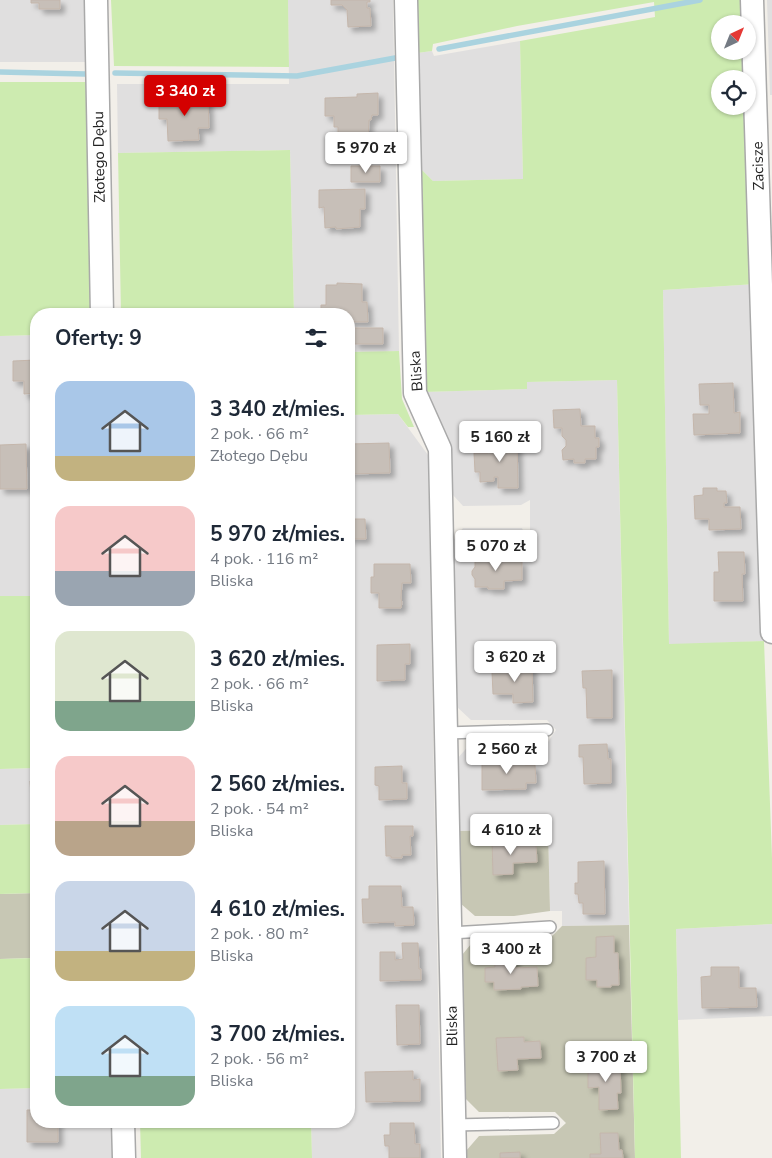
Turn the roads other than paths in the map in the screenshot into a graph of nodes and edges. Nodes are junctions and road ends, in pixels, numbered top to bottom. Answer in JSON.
{"nodes":[{"id":1,"x":96,"y":0,"type":"edge"},
{"id":2,"x":406,"y":0,"type":"edge"},
{"id":3,"x":752,"y":0,"type":"edge"},
{"id":4,"x":102,"y":308,"type":"edge"},
{"id":5,"x":772,"y":632,"type":"edge"},
{"id":6,"x":547,"y":730,"type":"dead end"},
{"id":7,"x":446,"y":733,"type":"junction"},
{"id":8,"x":550,"y":927,"type":"dead end"},
{"id":9,"x":450,"y":933,"type":"junction"},
{"id":10,"x":553,"y":1123,"type":"dead end"},
{"id":11,"x":454,"y":1125,"type":"junction"},
{"id":12,"x":123,"y":1128,"type":"edge"},
{"id":13,"x":124,"y":1158,"type":"edge"},
{"id":14,"x":455,"y":1158,"type":"edge"}],
"edges":[{"from":1,"to":4,"type":"street","name":"Złotego Dębu"},
{"from":2,"to":7,"type":"street","name":"Bliska"},
{"from":3,"to":5,"type":"street","name":"Zacisze"},
{"from":6,"to":7,"type":"lane"},
{"from":7,"to":9,"type":"street","name":"Bliska"},
{"from":8,"to":9,"type":"lane"},
{"from":9,"to":11,"type":"street","name":"Bliska"},
{"from":10,"to":11,"type":"lane"},
{"from":11,"to":14,"type":"street","name":"Bliska"},
{"from":12,"to":13,"type":"street"}]}
